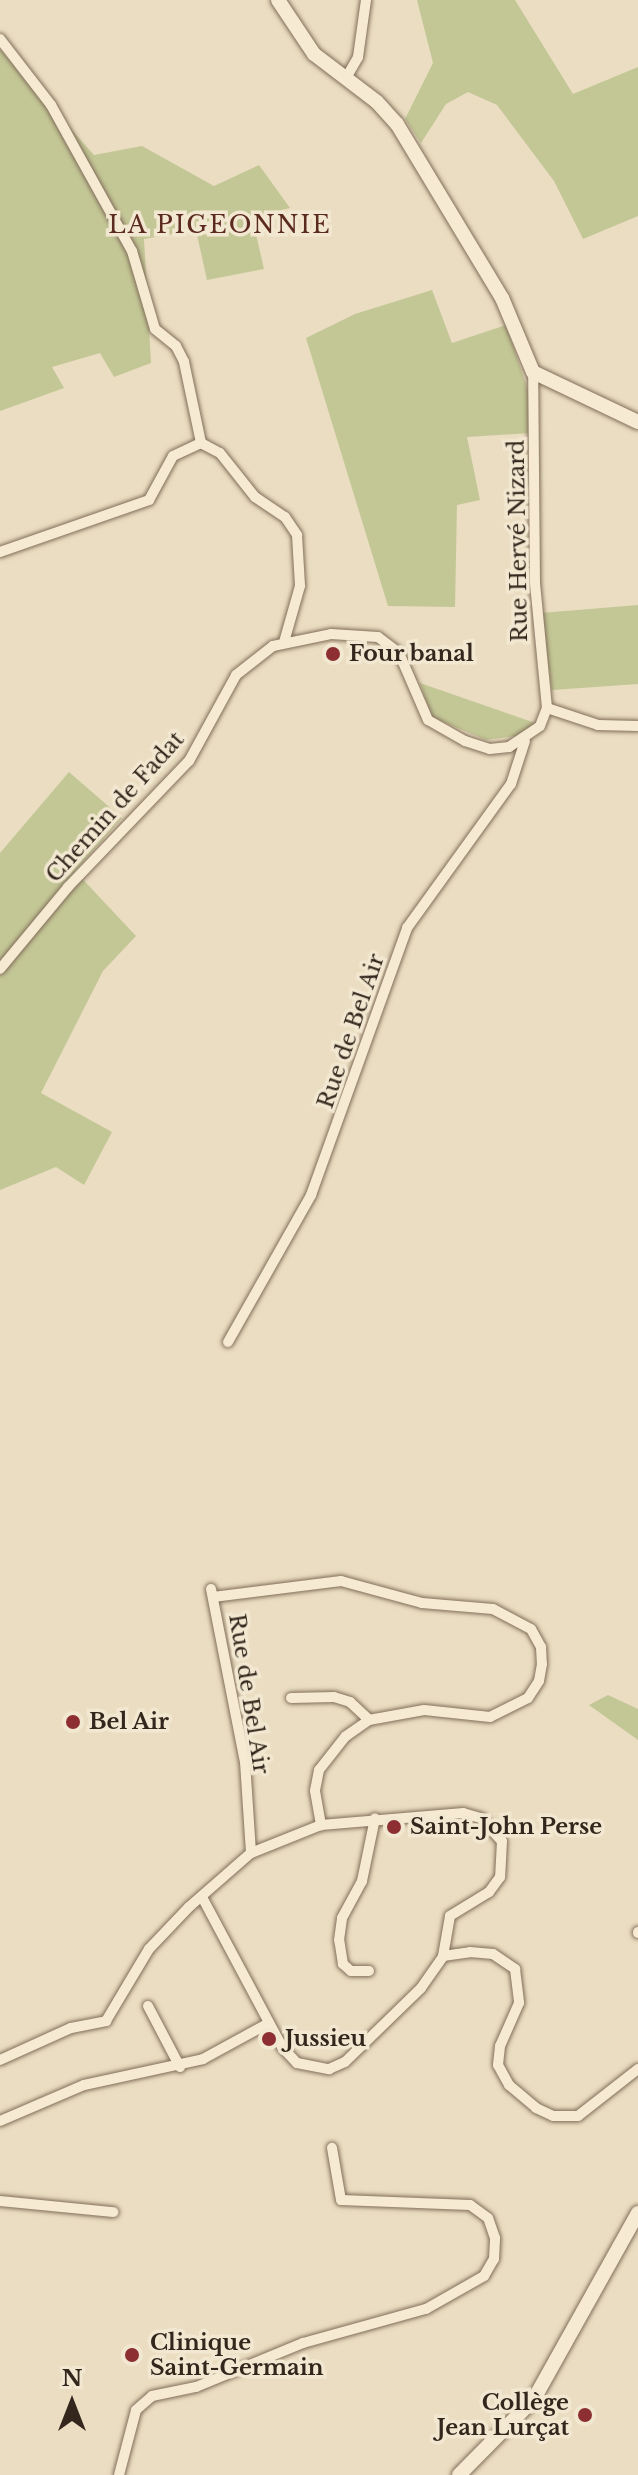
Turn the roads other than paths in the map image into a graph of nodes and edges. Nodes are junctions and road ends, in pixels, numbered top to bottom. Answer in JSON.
{"nodes":[{"id":1,"x":278,"y":0,"type":"edge"},
{"id":2,"x":366,"y":0,"type":"edge"},
{"id":3,"x":0,"y":39,"type":"edge"},
{"id":4,"x":346,"y":78,"type":"junction"},
{"id":5,"x":533,"y":372,"type":"junction"},
{"id":6,"x":638,"y":422,"type":"edge"},
{"id":7,"x":201,"y":443,"type":"junction"},
{"id":8,"x":0,"y":552,"type":"edge"},
{"id":9,"x":284,"y":642,"type":"junction"},
{"id":10,"x":547,"y":708,"type":"junction"},
{"id":11,"x":638,"y":726,"type":"edge"},
{"id":12,"x":525,"y":741,"type":"junction"},
{"id":13,"x":0,"y":969,"type":"edge"},
{"id":14,"x":228,"y":1342,"type":"dead end"},
{"id":15,"x":291,"y":1698,"type":"dead end"},
{"id":16,"x":369,"y":1720,"type":"junction"},
{"id":17,"x":375,"y":1818,"type":"junction"},
{"id":18,"x":321,"y":1825,"type":"junction"},
{"id":19,"x":251,"y":1853,"type":"junction"},
{"id":20,"x":202,"y":1897,"type":"junction"},
{"id":21,"x":443,"y":1956,"type":"junction"},
{"id":22,"x":369,"y":1971,"type":"dead end"},
{"id":23,"x":148,"y":2006,"type":"dead end"},
{"id":24,"x":269,"y":2023,"type":"junction"},
{"id":25,"x":0,"y":2060,"type":"edge"},
{"id":26,"x":180,"y":2067,"type":"junction"},
{"id":27,"x":638,"y":2069,"type":"edge"},
{"id":28,"x":0,"y":2121,"type":"edge"},
{"id":29,"x":332,"y":2148,"type":"dead end"},
{"id":30,"x":0,"y":2201,"type":"edge"},
{"id":31,"x":113,"y":2212,"type":"dead end"},
{"id":32,"x":638,"y":2213,"type":"edge"},
{"id":33,"x":119,"y":2475,"type":"edge"},
{"id":34,"x":459,"y":2475,"type":"edge"}],
"edges":[{"from":1,"to":4,"type":"street"},
{"from":2,"to":4,"type":"street"},
{"from":3,"to":7,"type":"street"},
{"from":4,"to":5,"type":"street"},
{"from":5,"to":6,"type":"street"},
{"from":5,"to":10,"type":"street","name":"Rue Hervé Nizard"},
{"from":7,"to":8,"type":"street"},
{"from":7,"to":9,"type":"street"},
{"from":9,"to":12,"type":"street","name":"Chemin de Fadat"},
{"from":9,"to":13,"type":"street","name":"Chemin de Fadat"},
{"from":10,"to":11,"type":"street"},
{"from":10,"to":12,"type":"street"},
{"from":12,"to":14,"type":"street","name":"Rue de Bel Air"},
{"from":15,"to":16,"type":"street"},
{"from":16,"to":18,"type":"street"},
{"from":16,"to":19,"type":"street","name":"Rue de Bel Air"},
{"from":17,"to":18,"type":"street"},
{"from":17,"to":21,"type":"street"},
{"from":17,"to":22,"type":"street"},
{"from":18,"to":19,"type":"street"},
{"from":19,"to":20,"type":"street"},
{"from":20,"to":24,"type":"street"},
{"from":20,"to":25,"type":"street"},
{"from":21,"to":24,"type":"street"},
{"from":21,"to":27,"type":"street"},
{"from":23,"to":26,"type":"street"},
{"from":24,"to":26,"type":"street"},
{"from":26,"to":28,"type":"street"},
{"from":29,"to":33,"type":"street"},
{"from":30,"to":31,"type":"street"},
{"from":32,"to":34,"type":"street"}]}
